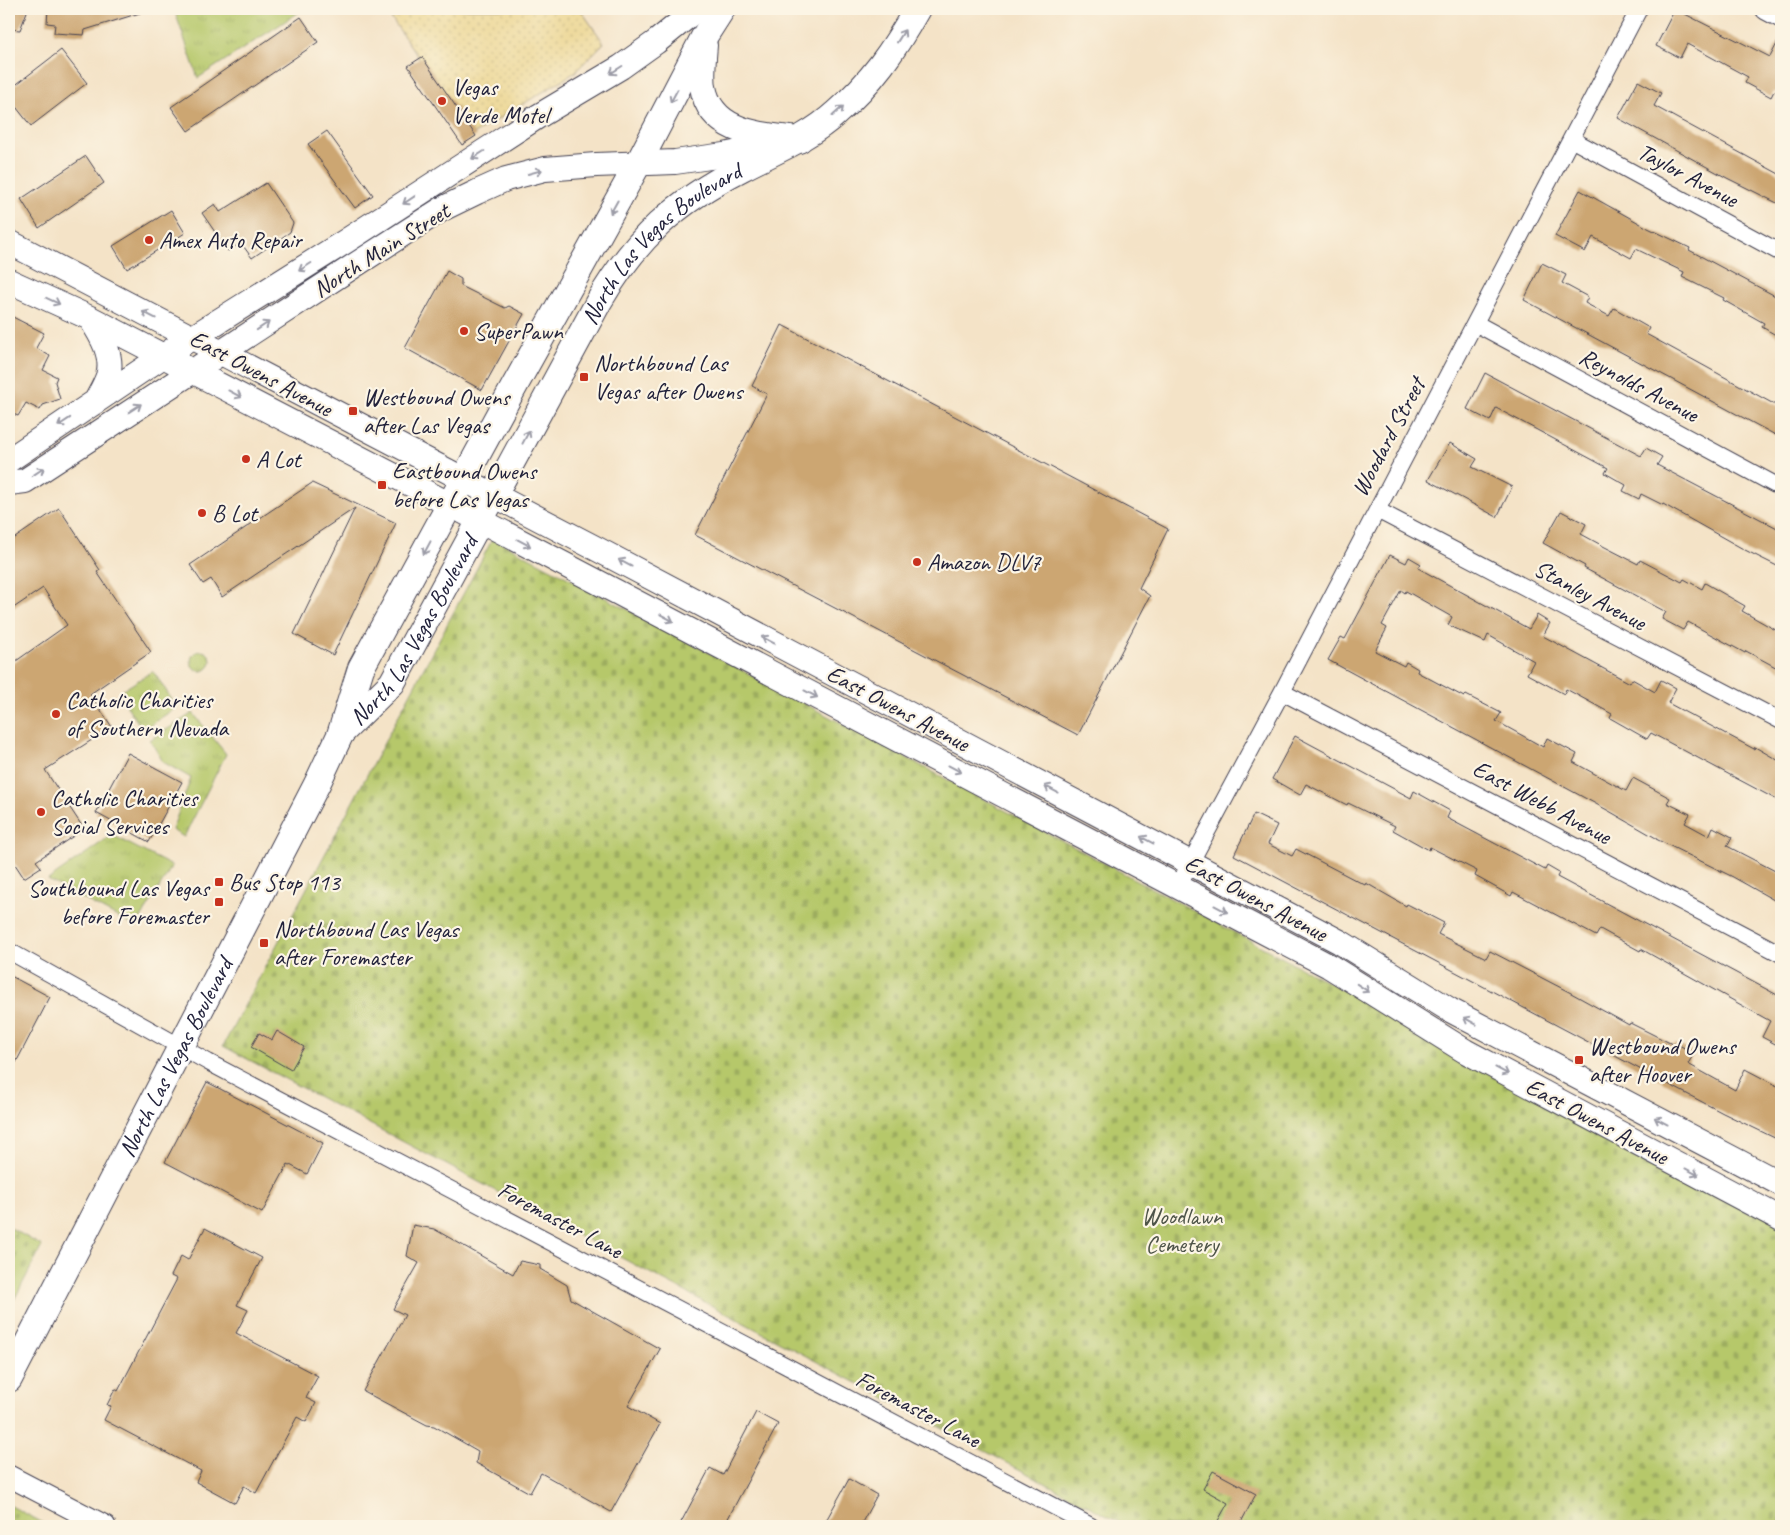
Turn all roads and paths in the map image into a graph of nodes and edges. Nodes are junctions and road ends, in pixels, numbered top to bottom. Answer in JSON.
{"nodes":[{"id":1,"x":697,"y":9,"type":"edge"},
{"id":2,"x":722,"y":9,"type":"edge"},
{"id":3,"x":917,"y":9,"type":"edge"},
{"id":4,"x":1640,"y":9,"type":"edge"},
{"id":5,"x":1766,"y":9,"type":"edge"},
{"id":6,"x":1781,"y":17,"type":"edge"},
{"id":7,"x":704,"y":37,"type":"junction"},
{"id":8,"x":1571,"y":139,"type":"junction"},
{"id":9,"x":799,"y":140,"type":"junction"},
{"id":10,"x":638,"y":164,"type":"junction"},
{"id":11,"x":9,"y":242,"type":"edge"},
{"id":12,"x":1781,"y":252,"type":"edge"},
{"id":13,"x":9,"y":281,"type":"edge"},
{"id":14,"x":90,"y":318,"type":"junction"},
{"id":15,"x":1475,"y":323,"type":"junction"},
{"id":16,"x":192,"y":337,"type":"junction"},
{"id":17,"x":222,"y":353,"type":"junction"},
{"id":18,"x":162,"y":356,"type":"junction"},
{"id":19,"x":192,"y":371,"type":"junction"},
{"id":20,"x":96,"y":401,"type":"junction"},
{"id":21,"x":9,"y":460,"type":"edge"},
{"id":22,"x":464,"y":479,"type":"junction"},
{"id":23,"x":9,"y":483,"type":"edge"},
{"id":24,"x":1781,"y":488,"type":"edge"},
{"id":25,"x":495,"y":495,"type":"junction"},
{"id":26,"x":450,"y":505,"type":"junction"},
{"id":27,"x":1377,"y":510,"type":"junction"},
{"id":28,"x":480,"y":520,"type":"junction"},
{"id":29,"x":1282,"y":692,"type":"junction"},
{"id":30,"x":1781,"y":722,"type":"edge"},
{"id":31,"x":340,"y":735,"type":"junction"},
{"id":32,"x":1190,"y":863,"type":"junction"},
{"id":33,"x":1178,"y":886,"type":"junction"},
{"id":34,"x":9,"y":951,"type":"edge"},
{"id":35,"x":1781,"y":954,"type":"edge"},
{"id":36,"x":181,"y":1048,"type":"junction"},
{"id":37,"x":1781,"y":1184,"type":"edge"},
{"id":38,"x":1781,"y":1219,"type":"edge"},
{"id":39,"x":9,"y":1379,"type":"edge"},
{"id":40,"x":9,"y":1476,"type":"edge"},
{"id":41,"x":105,"y":1526,"type":"edge"},
{"id":42,"x":1091,"y":1526,"type":"edge"}],
"edges":[{"from":1,"to":16,"type":"main road","name":"North Main Street","one_way":true},
{"from":2,"to":7,"type":"main road","name":"North Las Vegas Boulevard"},
{"from":9,"to":3,"type":"main road","name":"North Las Vegas Boulevard","one_way":true},
{"from":4,"to":8,"type":"street","name":"Woodard Street"},
{"from":5,"to":6,"type":"street"},
{"from":7,"to":9,"type":"main road"},
{"from":7,"to":10,"type":"main road","name":"North Las Vegas Boulevard","one_way":true},
{"from":8,"to":12,"type":"street","name":"Taylor Avenue"},
{"from":8,"to":15,"type":"street","name":"Woodard Street"},
{"from":9,"to":10,"type":"main road","name":"North Main Street"},
{"from":25,"to":9,"type":"main road","name":"North Las Vegas Boulevard","one_way":true},
{"from":17,"to":10,"type":"main road","name":"North Main Street","one_way":true},
{"from":10,"to":22,"type":"main road","name":"North Las Vegas Boulevard","one_way":true},
{"from":16,"to":11,"type":"main road","name":"East Owens Avenue","one_way":true},
{"from":13,"to":14,"type":"main road","name":"East Owens Avenue","one_way":true},
{"from":14,"to":18,"type":"main road","name":"East Owens Avenue"},
{"from":14,"to":20,"type":"main road"},
{"from":15,"to":24,"type":"street","name":"Reynolds Avenue"},
{"from":15,"to":27,"type":"street","name":"Woodard Street"},
{"from":16,"to":17,"type":"main road","name":"East Owens Avenue"},
{"from":16,"to":18,"type":"main road","name":"North Main Street"},
{"from":17,"to":19,"type":"main road","name":"North Main Street"},
{"from":17,"to":22,"type":"main road","name":"East Owens Avenue"},
{"from":18,"to":19,"type":"main road","name":"East Owens Avenue"},
{"from":18,"to":20,"type":"main road","name":"North Main Street"},
{"from":23,"to":19,"type":"main road","name":"North Main Street","one_way":true},
{"from":19,"to":26,"type":"main road","name":"East Owens Avenue","one_way":true},
{"from":20,"to":21,"type":"main road","name":"North Main Street","one_way":true},
{"from":22,"to":25,"type":"main road","name":"East Owens Avenue"},
{"from":22,"to":26,"type":"main road","name":"North Las Vegas Boulevard"},
{"from":25,"to":28,"type":"main road","name":"North Las Vegas Boulevard"},
{"from":32,"to":25,"type":"main road","name":"East Owens Avenue","one_way":true},
{"from":26,"to":28,"type":"main road","name":"East Owens Avenue"},
{"from":26,"to":31,"type":"main road","name":"North Las Vegas Boulevard","one_way":true},
{"from":27,"to":29,"type":"street","name":"Woodard Street"},
{"from":27,"to":30,"type":"street","name":"Stanley Avenue"},
{"from":28,"to":31,"type":"main road","name":"North Las Vegas Boulevard"},
{"from":28,"to":33,"type":"main road","name":"East Owens Avenue","one_way":true},
{"from":29,"to":32,"type":"street","name":"Woodard Street"},
{"from":29,"to":35,"type":"street","name":"East Webb Avenue"},
{"from":31,"to":36,"type":"main road","name":"North Las Vegas Boulevard"},
{"from":32,"to":33,"type":"street","name":"Woodard Street"},
{"from":37,"to":32,"type":"main road","name":"East Owens Avenue","one_way":true},
{"from":33,"to":38,"type":"main road","name":"East Owens Avenue","one_way":true},
{"from":34,"to":36,"type":"street","name":"Foremaster Lane"},
{"from":36,"to":39,"type":"main road","name":"North Las Vegas Boulevard"},
{"from":36,"to":42,"type":"street","name":"Foremaster Lane"},
{"from":40,"to":41,"type":"street"}]}
